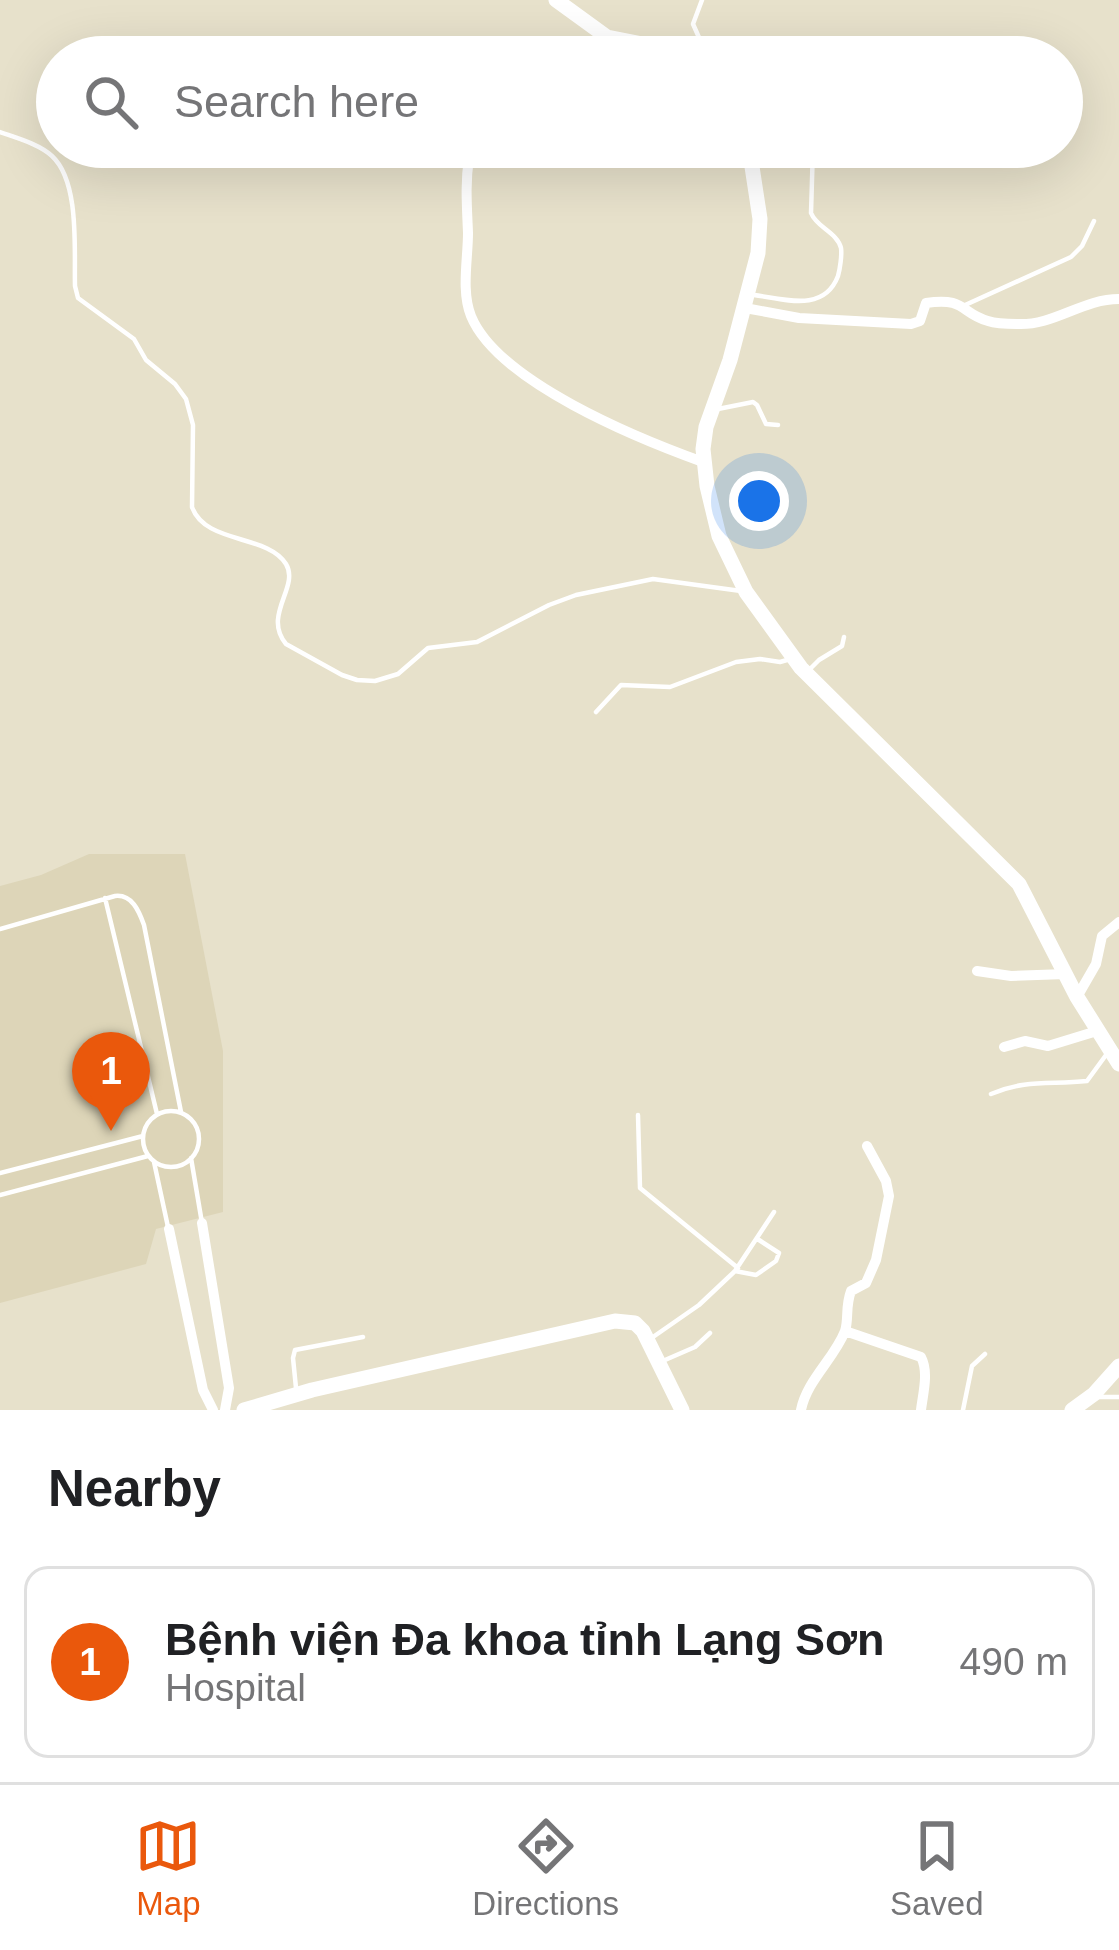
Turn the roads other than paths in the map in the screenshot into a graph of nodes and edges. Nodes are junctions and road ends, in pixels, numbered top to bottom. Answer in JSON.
{"nodes":[{"id":1,"x":556,"y":0,"type":"edge"},
{"id":2,"x":702,"y":0,"type":"edge"},
{"id":3,"x":606,"y":36,"type":"edge"},
{"id":4,"x":698,"y":36,"type":"edge"},
{"id":5,"x":0,"y":132,"type":"edge"},
{"id":6,"x":36,"y":147,"type":"edge"},
{"id":7,"x":60,"y":168,"type":"edge"},
{"id":8,"x":468,"y":168,"type":"edge"},
{"id":9,"x":752,"y":168,"type":"edge"},
{"id":10,"x":812,"y":168,"type":"edge"},
{"id":11,"x":1094,"y":221,"type":"dead end"},
{"id":12,"x":1119,"y":298,"type":"edge"},
{"id":13,"x":747,"y":301,"type":"junction"},
{"id":14,"x":963,"y":306,"type":"junction"},
{"id":15,"x":712,"y":411,"type":"junction"},
{"id":16,"x":778,"y":425,"type":"dead end"},
{"id":17,"x":703,"y":462,"type":"junction"},
{"id":18,"x":746,"y":592,"type":"junction"},
{"id":19,"x":844,"y":637,"type":"dead end"},
{"id":20,"x":792,"y":658,"type":"junction"},
{"id":21,"x":807,"y":674,"type":"junction"},
{"id":22,"x":596,"y":712,"type":"dead end"},
{"id":23,"x":105,"y":898,"type":"junction"},
{"id":24,"x":1119,"y":922,"type":"edge"},
{"id":25,"x":0,"y":929,"type":"edge"},
{"id":26,"x":977,"y":970,"type":"dead end"},
{"id":27,"x":1066,"y":974,"type":"junction"},
{"id":28,"x":1077,"y":998,"type":"junction"},
{"id":29,"x":1097,"y":1031,"type":"junction"},
{"id":30,"x":1004,"y":1047,"type":"dead end"},
{"id":31,"x":1114,"y":1058,"type":"edge"},
{"id":32,"x":991,"y":1094,"type":"dead end"},
{"id":33,"x":181,"y":1112,"type":"junction"},
{"id":34,"x":157,"y":1114,"type":"junction"},
{"id":35,"x":638,"y":1115,"type":"dead end"},
{"id":36,"x":143,"y":1136,"type":"junction"},
{"id":37,"x":867,"y":1146,"type":"dead end"},
{"id":38,"x":191,"y":1158,"type":"junction"},
{"id":39,"x":152,"y":1159,"type":"junction"},
{"id":40,"x":0,"y":1173,"type":"edge"},
{"id":41,"x":0,"y":1195,"type":"edge"},
{"id":42,"x":774,"y":1212,"type":"dead end"},
{"id":43,"x":202,"y":1223,"type":"joint"},
{"id":44,"x":169,"y":1229,"type":"joint"},
{"id":45,"x":757,"y":1239,"type":"junction"},
{"id":46,"x":737,"y":1270,"type":"junction"},
{"id":47,"x":844,"y":1331,"type":"junction"},
{"id":48,"x":710,"y":1333,"type":"dead end"},
{"id":49,"x":363,"y":1337,"type":"dead end"},
{"id":50,"x":648,"y":1340,"type":"junction"},
{"id":51,"x":985,"y":1354,"type":"dead end"},
{"id":52,"x":660,"y":1362,"type":"junction"},
{"id":53,"x":1119,"y":1366,"type":"edge"},
{"id":54,"x":296,"y":1394,"type":"junction"},
{"id":55,"x":1091,"y":1397,"type":"junction"},
{"id":56,"x":1119,"y":1397,"type":"edge"},
{"id":57,"x":213,"y":1410,"type":"edge"},
{"id":58,"x":225,"y":1410,"type":"edge"},
{"id":59,"x":244,"y":1410,"type":"edge"},
{"id":60,"x":682,"y":1410,"type":"edge"},
{"id":61,"x":801,"y":1410,"type":"edge"},
{"id":62,"x":921,"y":1410,"type":"edge"},
{"id":63,"x":963,"y":1410,"type":"edge"},
{"id":64,"x":1072,"y":1410,"type":"edge"}],
"edges":[{"from":1,"to":3,"type":"main road"},
{"from":2,"to":4,"type":"lane"},
{"from":5,"to":6,"type":"lane"},
{"from":7,"to":18,"type":"lane"},
{"from":8,"to":17,"type":"street"},
{"from":9,"to":13,"type":"main road"},
{"from":10,"to":13,"type":"lane"},
{"from":11,"to":14,"type":"lane"},
{"from":12,"to":14,"type":"street"},
{"from":13,"to":14,"type":"street"},
{"from":13,"to":15,"type":"main road"},
{"from":15,"to":16,"type":"lane"},
{"from":15,"to":17,"type":"main road"},
{"from":17,"to":18,"type":"main road"},
{"from":18,"to":20,"type":"main road"},
{"from":19,"to":21,"type":"lane"},
{"from":20,"to":21,"type":"main road"},
{"from":20,"to":22,"type":"lane"},
{"from":21,"to":27,"type":"main road"},
{"from":23,"to":25,"type":"lane"},
{"from":23,"to":33,"type":"lane"},
{"from":23,"to":34,"type":"lane"},
{"from":24,"to":28,"type":"street"},
{"from":26,"to":27,"type":"street"},
{"from":27,"to":28,"type":"main road"},
{"from":28,"to":29,"type":"main road"},
{"from":29,"to":30,"type":"street"},
{"from":29,"to":31,"type":"main road"},
{"from":31,"to":32,"type":"lane"},
{"from":33,"to":34,"type":"lane"},
{"from":33,"to":38,"type":"lane"},
{"from":34,"to":36,"type":"lane"},
{"from":35,"to":46,"type":"lane"},
{"from":36,"to":39,"type":"lane"},
{"from":36,"to":40,"type":"lane"},
{"from":37,"to":47,"type":"street"},
{"from":38,"to":39,"type":"lane"},
{"from":38,"to":43,"type":"lane"},
{"from":39,"to":41,"type":"lane"},
{"from":39,"to":44,"type":"lane"},
{"from":42,"to":45,"type":"lane"},
{"from":43,"to":58,"type":"street"},
{"from":44,"to":57,"type":"street"},
{"from":45,"to":46,"type":"lane"},
{"from":45,"to":46,"type":"lane"},
{"from":46,"to":50,"type":"lane"},
{"from":47,"to":61,"type":"street"},
{"from":47,"to":62,"type":"street"},
{"from":48,"to":52,"type":"lane"},
{"from":49,"to":54,"type":"lane"},
{"from":50,"to":52,"type":"main road"},
{"from":50,"to":54,"type":"main road"},
{"from":51,"to":63,"type":"lane"},
{"from":52,"to":60,"type":"main road"},
{"from":53,"to":55,"type":"main road"},
{"from":54,"to":59,"type":"main road"},
{"from":55,"to":56,"type":"lane"},
{"from":55,"to":64,"type":"main road"}]}
